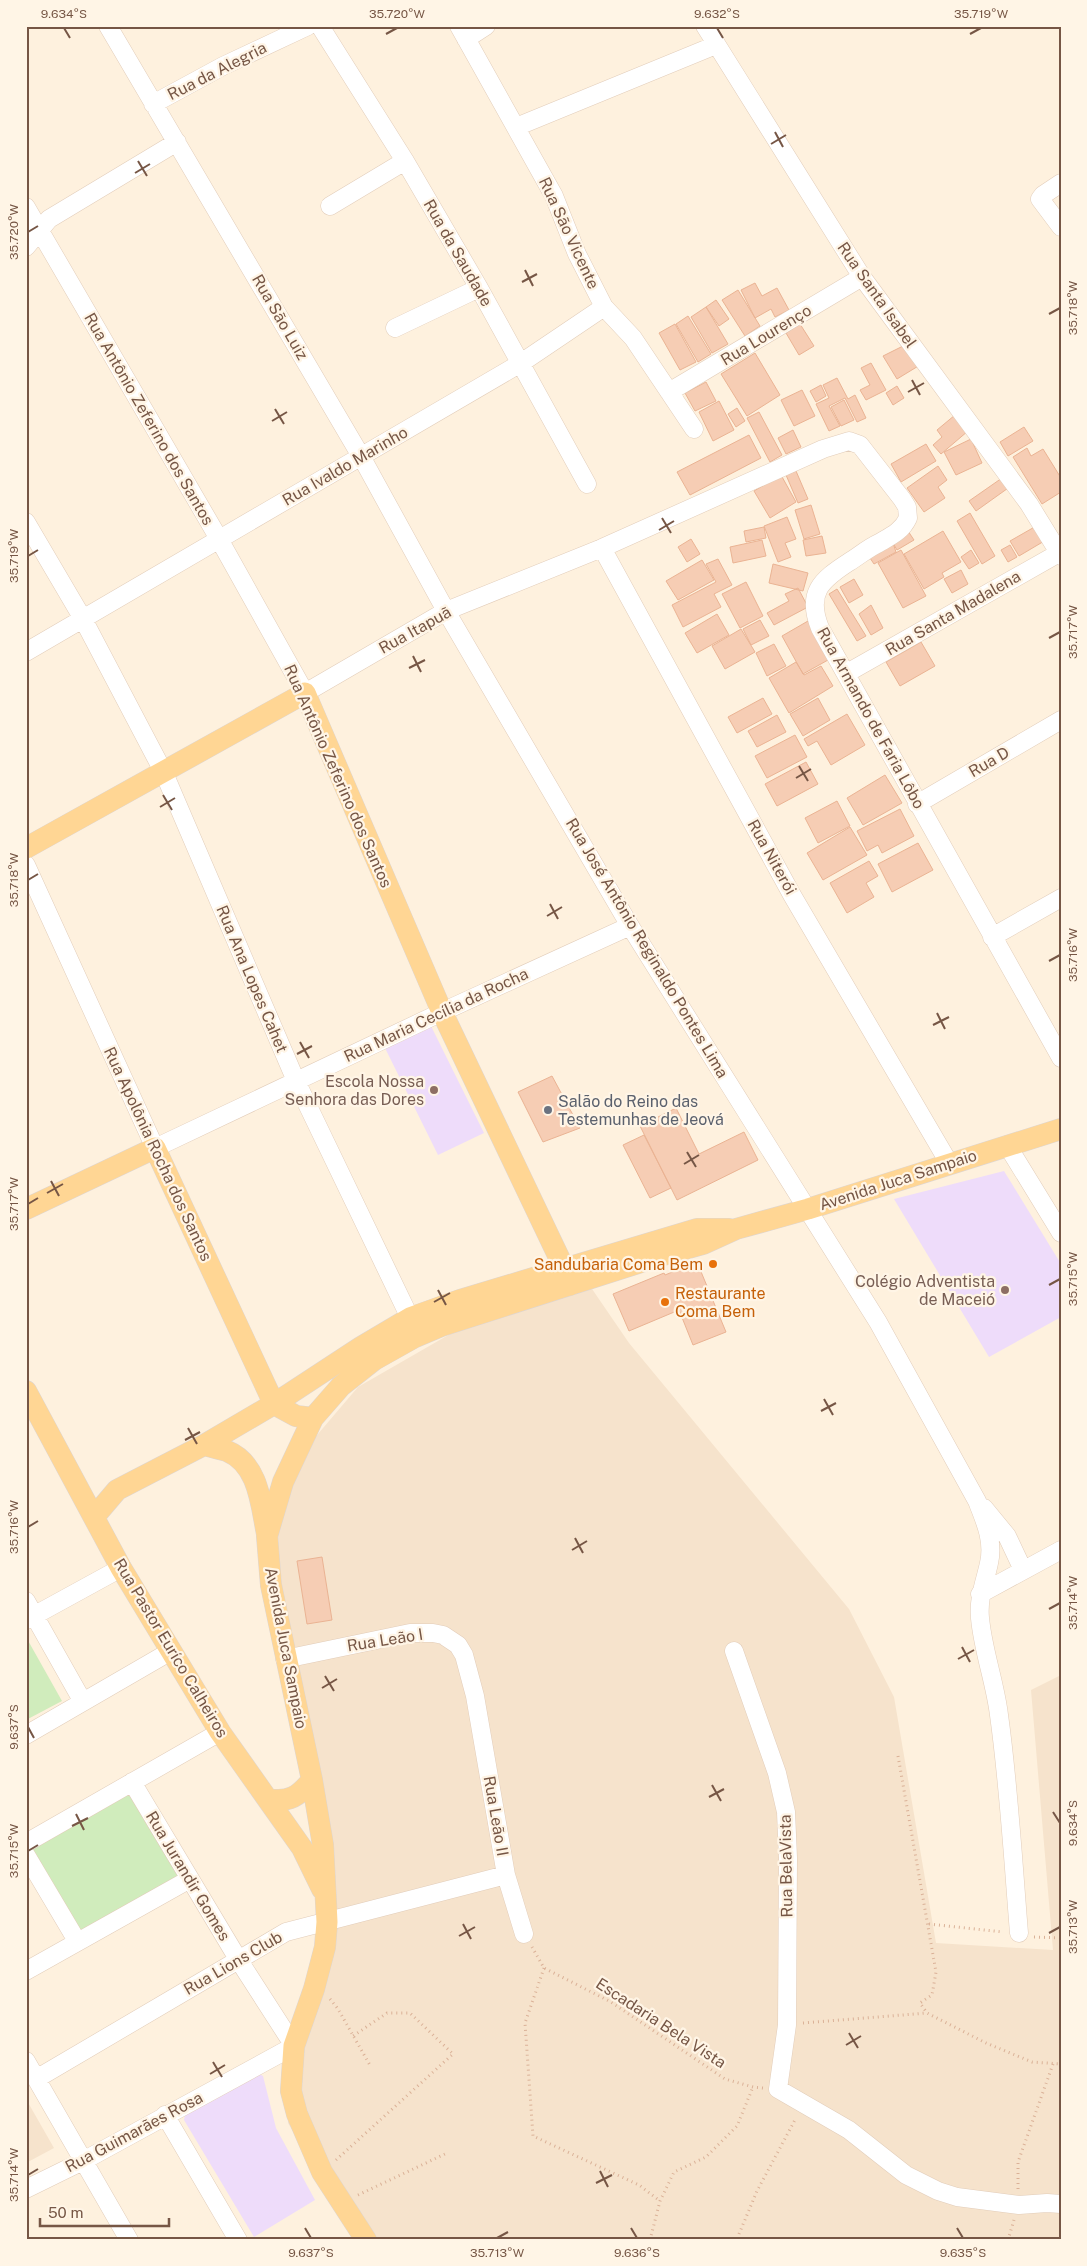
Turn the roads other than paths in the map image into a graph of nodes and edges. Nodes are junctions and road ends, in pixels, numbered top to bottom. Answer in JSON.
{"nodes":[{"id":1,"x":108,"y":26,"type":"edge"},
{"id":2,"x":308,"y":26,"type":"edge"},
{"id":3,"x":320,"y":26,"type":"edge"},
{"id":4,"x":486,"y":26,"type":"edge"},
{"id":5,"x":705,"y":26,"type":"edge"},
{"id":6,"x":462,"y":33,"type":"edge"},
{"id":7,"x":716,"y":45,"type":"junction"},
{"id":8,"x":153,"y":104,"type":"junction"},
{"id":9,"x":516,"y":127,"type":"junction"},
{"id":10,"x":177,"y":142,"type":"junction"},
{"id":11,"x":404,"y":161,"type":"junction"},
{"id":12,"x":1061,"y":183,"type":"edge"},
{"id":13,"x":330,"y":206,"type":"dead end"},
{"id":14,"x":26,"y":207,"type":"edge"},
{"id":15,"x":1061,"y":227,"type":"edge"},
{"id":16,"x":40,"y":231,"type":"junction"},
{"id":17,"x":26,"y":247,"type":"edge"},
{"id":18,"x":862,"y":277,"type":"junction"},
{"id":19,"x":479,"y":288,"type":"junction"},
{"id":20,"x":604,"y":307,"type":"junction"},
{"id":21,"x":395,"y":328,"type":"dead end"},
{"id":22,"x":521,"y":363,"type":"junction"},
{"id":23,"x":669,"y":392,"type":"junction"},
{"id":24,"x":694,"y":429,"type":"dead end"},
{"id":25,"x":823,"y":450,"type":"joint"},
{"id":26,"x":362,"y":458,"type":"junction"},
{"id":27,"x":586,"y":484,"type":"dead end"},
{"id":28,"x":26,"y":522,"type":"edge"},
{"id":29,"x":219,"y":539,"type":"junction"},
{"id":30,"x":602,"y":548,"type":"junction"},
{"id":31,"x":1060,"y":555,"type":"edge"},
{"id":32,"x":446,"y":611,"type":"junction"},
{"id":33,"x":82,"y":620,"type":"junction"},
{"id":34,"x":26,"y":652,"type":"edge"},
{"id":35,"x":847,"y":673,"type":"junction"},
{"id":36,"x":305,"y":693,"type":"junction"},
{"id":37,"x":1061,"y":720,"type":"edge"},
{"id":38,"x":164,"y":772,"type":"junction"},
{"id":39,"x":917,"y":804,"type":"junction"},
{"id":40,"x":26,"y":848,"type":"edge"},
{"id":41,"x":26,"y":865,"type":"edge"},
{"id":42,"x":1061,"y":898,"type":"edge"},
{"id":43,"x":630,"y":926,"type":"junction"},
{"id":44,"x":992,"y":937,"type":"junction"},
{"id":45,"x":442,"y":1012,"type":"junction"},
{"id":46,"x":1061,"y":1058,"type":"edge"},
{"id":47,"x":296,"y":1081,"type":"junction"},
{"id":48,"x":1061,"y":1129,"type":"edge"},
{"id":49,"x":1007,"y":1145,"type":"junction"},
{"id":50,"x":155,"y":1148,"type":"junction"},
{"id":51,"x":949,"y":1163,"type":"junction"},
{"id":52,"x":26,"y":1209,"type":"edge"},
{"id":53,"x":808,"y":1209,"type":"junction"},
{"id":54,"x":1061,"y":1232,"type":"edge"},
{"id":55,"x":567,"y":1277,"type":"junction"},
{"id":56,"x":410,"y":1318,"type":"junction"},
{"id":57,"x":26,"y":1391,"type":"edge"},
{"id":58,"x":274,"y":1404,"type":"junction"},
{"id":59,"x":313,"y":1418,"type":"junction"},
{"id":60,"x":204,"y":1445,"type":"junction"},
{"id":61,"x":117,"y":1490,"type":"junction"},
{"id":62,"x":81,"y":1493,"type":"junction"},
{"id":63,"x":977,"y":1501,"type":"junction"},
{"id":64,"x":94,"y":1517,"type":"junction"},
{"id":65,"x":267,"y":1536,"type":"junction"},
{"id":66,"x":1061,"y":1550,"type":"edge"},
{"id":67,"x":121,"y":1568,"type":"junction"},
{"id":68,"x":1023,"y":1570,"type":"junction"},
{"id":69,"x":980,"y":1594,"type":"junction"},
{"id":70,"x":29,"y":1612,"type":"edge"},
{"id":71,"x":171,"y":1651,"type":"junction"},
{"id":72,"x":734,"y":1651,"type":"dead end"},
{"id":73,"x":285,"y":1659,"type":"junction"},
{"id":74,"x":474,"y":1696,"type":"joint"},
{"id":75,"x":83,"y":1702,"type":"junction"},
{"id":76,"x":220,"y":1732,"type":"junction"},
{"id":77,"x":26,"y":1735,"type":"edge"},
{"id":78,"x":312,"y":1780,"type":"junction"},
{"id":79,"x":132,"y":1782,"type":"junction"},
{"id":80,"x":268,"y":1799,"type":"junction"},
{"id":81,"x":26,"y":1843,"type":"edge"},
{"id":82,"x":26,"y":1855,"type":"edge"},
{"id":83,"x":506,"y":1875,"type":"junction"},
{"id":84,"x":190,"y":1879,"type":"junction"},
{"id":85,"x":326,"y":1898,"type":"junction"},
{"id":86,"x":328,"y":1922,"type":"junction"},
{"id":87,"x":1019,"y":1933,"type":"road end"},
{"id":88,"x":524,"y":1934,"type":"road end"},
{"id":89,"x":77,"y":1941,"type":"junction"},
{"id":90,"x":238,"y":1959,"type":"junction"},
{"id":91,"x":26,"y":1971,"type":"edge"},
{"id":92,"x":294,"y":2046,"type":"junction"},
{"id":93,"x":26,"y":2061,"type":"edge"},
{"id":94,"x":36,"y":2079,"type":"junction"},
{"id":95,"x":165,"y":2115,"type":"junction"},
{"id":96,"x":83,"y":2161,"type":"junction"},
{"id":97,"x":26,"y":2189,"type":"edge"},
{"id":98,"x":1061,"y":2204,"type":"edge"},
{"id":99,"x":346,"y":2211,"type":"junction"},
{"id":100,"x":129,"y":2240,"type":"edge"},
{"id":101,"x":238,"y":2240,"type":"edge"},
{"id":102,"x":360,"y":2240,"type":"edge"},
{"id":103,"x":366,"y":2240,"type":"edge"}],
"edges":[{"from":1,"to":8,"type":"street","name":"Rua São Luiz"},
{"from":2,"to":8,"type":"street","name":"Rua da Alegria"},
{"from":3,"to":11,"type":"street","name":"Rua da Saudade"},
{"from":4,"to":6,"type":"street"},
{"from":5,"to":7,"type":"street","name":"Rua Santa Isabel"},
{"from":6,"to":9,"type":"street","name":"Rua São Vicente"},
{"from":7,"to":9,"type":"street"},
{"from":7,"to":18,"type":"street","name":"Rua Santa Isabel"},
{"from":8,"to":10,"type":"street","name":"Rua São Luiz"},
{"from":9,"to":20,"type":"street","name":"Rua São Vicente"},
{"from":10,"to":16,"type":"street"},
{"from":10,"to":26,"type":"street","name":"Rua São Luiz"},
{"from":11,"to":13,"type":"street"},
{"from":11,"to":19,"type":"street","name":"Rua da Saudade"},
{"from":12,"to":15,"type":"street"},
{"from":14,"to":16,"type":"street","name":"Rua Antônio Zeferino dos Santos"},
{"from":16,"to":17,"type":"street"},
{"from":16,"to":29,"type":"street","name":"Rua Antônio Zeferino dos Santos"},
{"from":18,"to":23,"type":"street","name":"Rua Lourenço"},
{"from":18,"to":31,"type":"street","name":"Rua Santa Isabel"},
{"from":19,"to":21,"type":"street"},
{"from":19,"to":22,"type":"street","name":"Rua da Saudade"},
{"from":20,"to":22,"type":"street","name":"Rua Ivaldo Marinho"},
{"from":20,"to":23,"type":"street","name":"Rua São Vicente"},
{"from":22,"to":26,"type":"street","name":"Rua Ivaldo Marinho"},
{"from":22,"to":27,"type":"street","name":"Rua da Saudade"},
{"from":23,"to":24,"type":"street","name":"Rua São Vicente"},
{"from":25,"to":30,"type":"street","name":"Rua Itapuã"},
{"from":25,"to":35,"type":"street","name":"Rua Armando de Faria Lôbo"},
{"from":26,"to":29,"type":"street","name":"Rua Ivaldo Marinho"},
{"from":26,"to":32,"type":"street","name":"Rua São Luiz"},
{"from":28,"to":33,"type":"street"},
{"from":29,"to":33,"type":"street","name":"Rua Ivaldo Marinho"},
{"from":29,"to":36,"type":"street","name":"Rua Antônio Zeferino dos Santos"},
{"from":30,"to":32,"type":"street","name":"Rua Itapuã"},
{"from":30,"to":51,"type":"street","name":"Rua Niterói"},
{"from":31,"to":35,"type":"street","name":"Rua Santa Madalena"},
{"from":32,"to":36,"type":"street","name":"Rua Itapuã"},
{"from":32,"to":43,"type":"street","name":"Rua José Antônio Reginaldo Pontes Lima"},
{"from":33,"to":34,"type":"street","name":"Rua Ivaldo Marinho"},
{"from":33,"to":38,"type":"street"},
{"from":35,"to":39,"type":"street","name":"Rua Armando de Faria Lôbo"},
{"from":36,"to":38,"type":"main road","name":"Rua Itapuã"},
{"from":36,"to":45,"type":"main road","name":"Rua Antônio Zeferino dos Santos"},
{"from":37,"to":39,"type":"street","name":"Rua D"},
{"from":38,"to":40,"type":"main road","name":"Rua Itapuã"},
{"from":38,"to":47,"type":"street","name":"Rua Ana Lopes Cahet"},
{"from":39,"to":44,"type":"street","name":"Rua Armando de Faria Lôbo"},
{"from":41,"to":50,"type":"street","name":"Rua Apolônia Rocha dos Santos"},
{"from":42,"to":44,"type":"street"},
{"from":43,"to":45,"type":"street","name":"Rua Maria Cecília da Rocha"},
{"from":43,"to":53,"type":"street","name":"Rua José Antônio Reginaldo Pontes Lima"},
{"from":44,"to":46,"type":"street","name":"Rua Armando de Faria Lôbo"},
{"from":45,"to":47,"type":"street","name":"Rua Maria Cecília da Rocha"},
{"from":45,"to":55,"type":"main road","name":"Rua Antônio Zeferino dos Santos"},
{"from":47,"to":50,"type":"street","name":"Rua Maria Cecília da Rocha"},
{"from":47,"to":56,"type":"street","name":"Rua Ana Lopes Cahet"},
{"from":48,"to":49,"type":"main road","name":"Avenida Juca Sampaio"},
{"from":49,"to":51,"type":"main road","name":"Avenida Juca Sampaio"},
{"from":49,"to":54,"type":"street"},
{"from":50,"to":52,"type":"main road","name":"Rua Maria Cecília da Rocha"},
{"from":50,"to":58,"type":"main road","name":"Rua Apolônia Rocha dos Santos"},
{"from":51,"to":53,"type":"main road","name":"Avenida Juca Sampaio"},
{"from":53,"to":55,"type":"main road","name":"Avenida Juca Sampaio"},
{"from":53,"to":63,"type":"street","name":"Rua José Antônio Reginaldo Pontes Lima"},
{"from":55,"to":56,"type":"main road","name":"Avenida Juca Sampaio"},
{"from":55,"to":59,"type":"main road","name":"Avenida Juca Sampaio"},
{"from":56,"to":58,"type":"main road","name":"Avenida Juca Sampaio"},
{"from":57,"to":62,"type":"main road","name":"Rua Pastor Euríco Calheiros"},
{"from":58,"to":59,"type":"main road"},
{"from":58,"to":60,"type":"main road","name":"Avenida Juca Sampaio"},
{"from":59,"to":65,"type":"main road","name":"Avenida Juca Sampaio"},
{"from":60,"to":61,"type":"main road","name":"Avenida Juca Sampaio"},
{"from":60,"to":65,"type":"main road"},
{"from":61,"to":62,"type":"main road"},
{"from":61,"to":64,"type":"main road","name":"Avenida Juca Sampaio"},
{"from":62,"to":64,"type":"main road","name":"Rua Pastor Euríco Calheiros"},
{"from":63,"to":68,"type":"street"},
{"from":63,"to":69,"type":"street","name":"Rua José Antônio Reginaldo Pontes Lima"},
{"from":64,"to":67,"type":"main road","name":"Rua Pastor Euríco Calheiros"},
{"from":65,"to":73,"type":"main road","name":"Avenida Juca Sampaio"},
{"from":66,"to":68,"type":"street"},
{"from":67,"to":70,"type":"street"},
{"from":67,"to":71,"type":"main road","name":"Rua Pastor Euríco Calheiros"},
{"from":68,"to":69,"type":"street"},
{"from":69,"to":87,"type":"street","name":"Rua José Antônio Reginaldo Pontes Lima"},
{"from":70,"to":75,"type":"street"},
{"from":71,"to":75,"type":"street"},
{"from":71,"to":76,"type":"main road","name":"Rua Pastor Euríco Calheiros"},
{"from":72,"to":98,"type":"street","name":"Rua BelaVista"},
{"from":73,"to":74,"type":"street","name":"Rua Leão I"},
{"from":73,"to":78,"type":"main road","name":"Avenida Juca Sampaio"},
{"from":74,"to":83,"type":"street","name":"Rua Leão II"},
{"from":75,"to":77,"type":"street"},
{"from":76,"to":79,"type":"street"},
{"from":76,"to":80,"type":"main road","name":"Rua Pastor Euríco Calheiros"},
{"from":78,"to":80,"type":"main road"},
{"from":78,"to":85,"type":"main road","name":"Avenida Juca Sampaio"},
{"from":79,"to":81,"type":"street"},
{"from":79,"to":84,"type":"street","name":"Rua Jurandir Gomes"},
{"from":80,"to":85,"type":"main road","name":"Rua Pastor Euríco Calheiros"},
{"from":82,"to":89,"type":"street"},
{"from":83,"to":86,"type":"street","name":"Rua Lions Club"},
{"from":83,"to":88,"type":"street","name":"Rua Leão II"},
{"from":84,"to":89,"type":"street"},
{"from":84,"to":90,"type":"street","name":"Rua Jurandir Gomes"},
{"from":85,"to":86,"type":"main road","name":"Avenida Juca Sampaio"},
{"from":86,"to":90,"type":"street","name":"Rua Lions Club"},
{"from":86,"to":92,"type":"main road","name":"Avenida Juca Sampaio"},
{"from":89,"to":91,"type":"street"},
{"from":90,"to":92,"type":"street","name":"Rua Jurandir Gomes"},
{"from":90,"to":94,"type":"street","name":"Rua Lions Club"},
{"from":92,"to":95,"type":"street","name":"Rua Guimarães Rosa"},
{"from":92,"to":99,"type":"main road","name":"Avenida Juca Sampaio"},
{"from":93,"to":94,"type":"street"},
{"from":94,"to":96,"type":"street"},
{"from":95,"to":96,"type":"street","name":"Rua Guimarães Rosa"},
{"from":95,"to":101,"type":"street"},
{"from":96,"to":97,"type":"street","name":"Rua Guimarães Rosa"},
{"from":96,"to":100,"type":"street"},
{"from":99,"to":102,"type":"street"},
{"from":99,"to":103,"type":"main road","name":"Avenida Juca Sampaio"}]}
